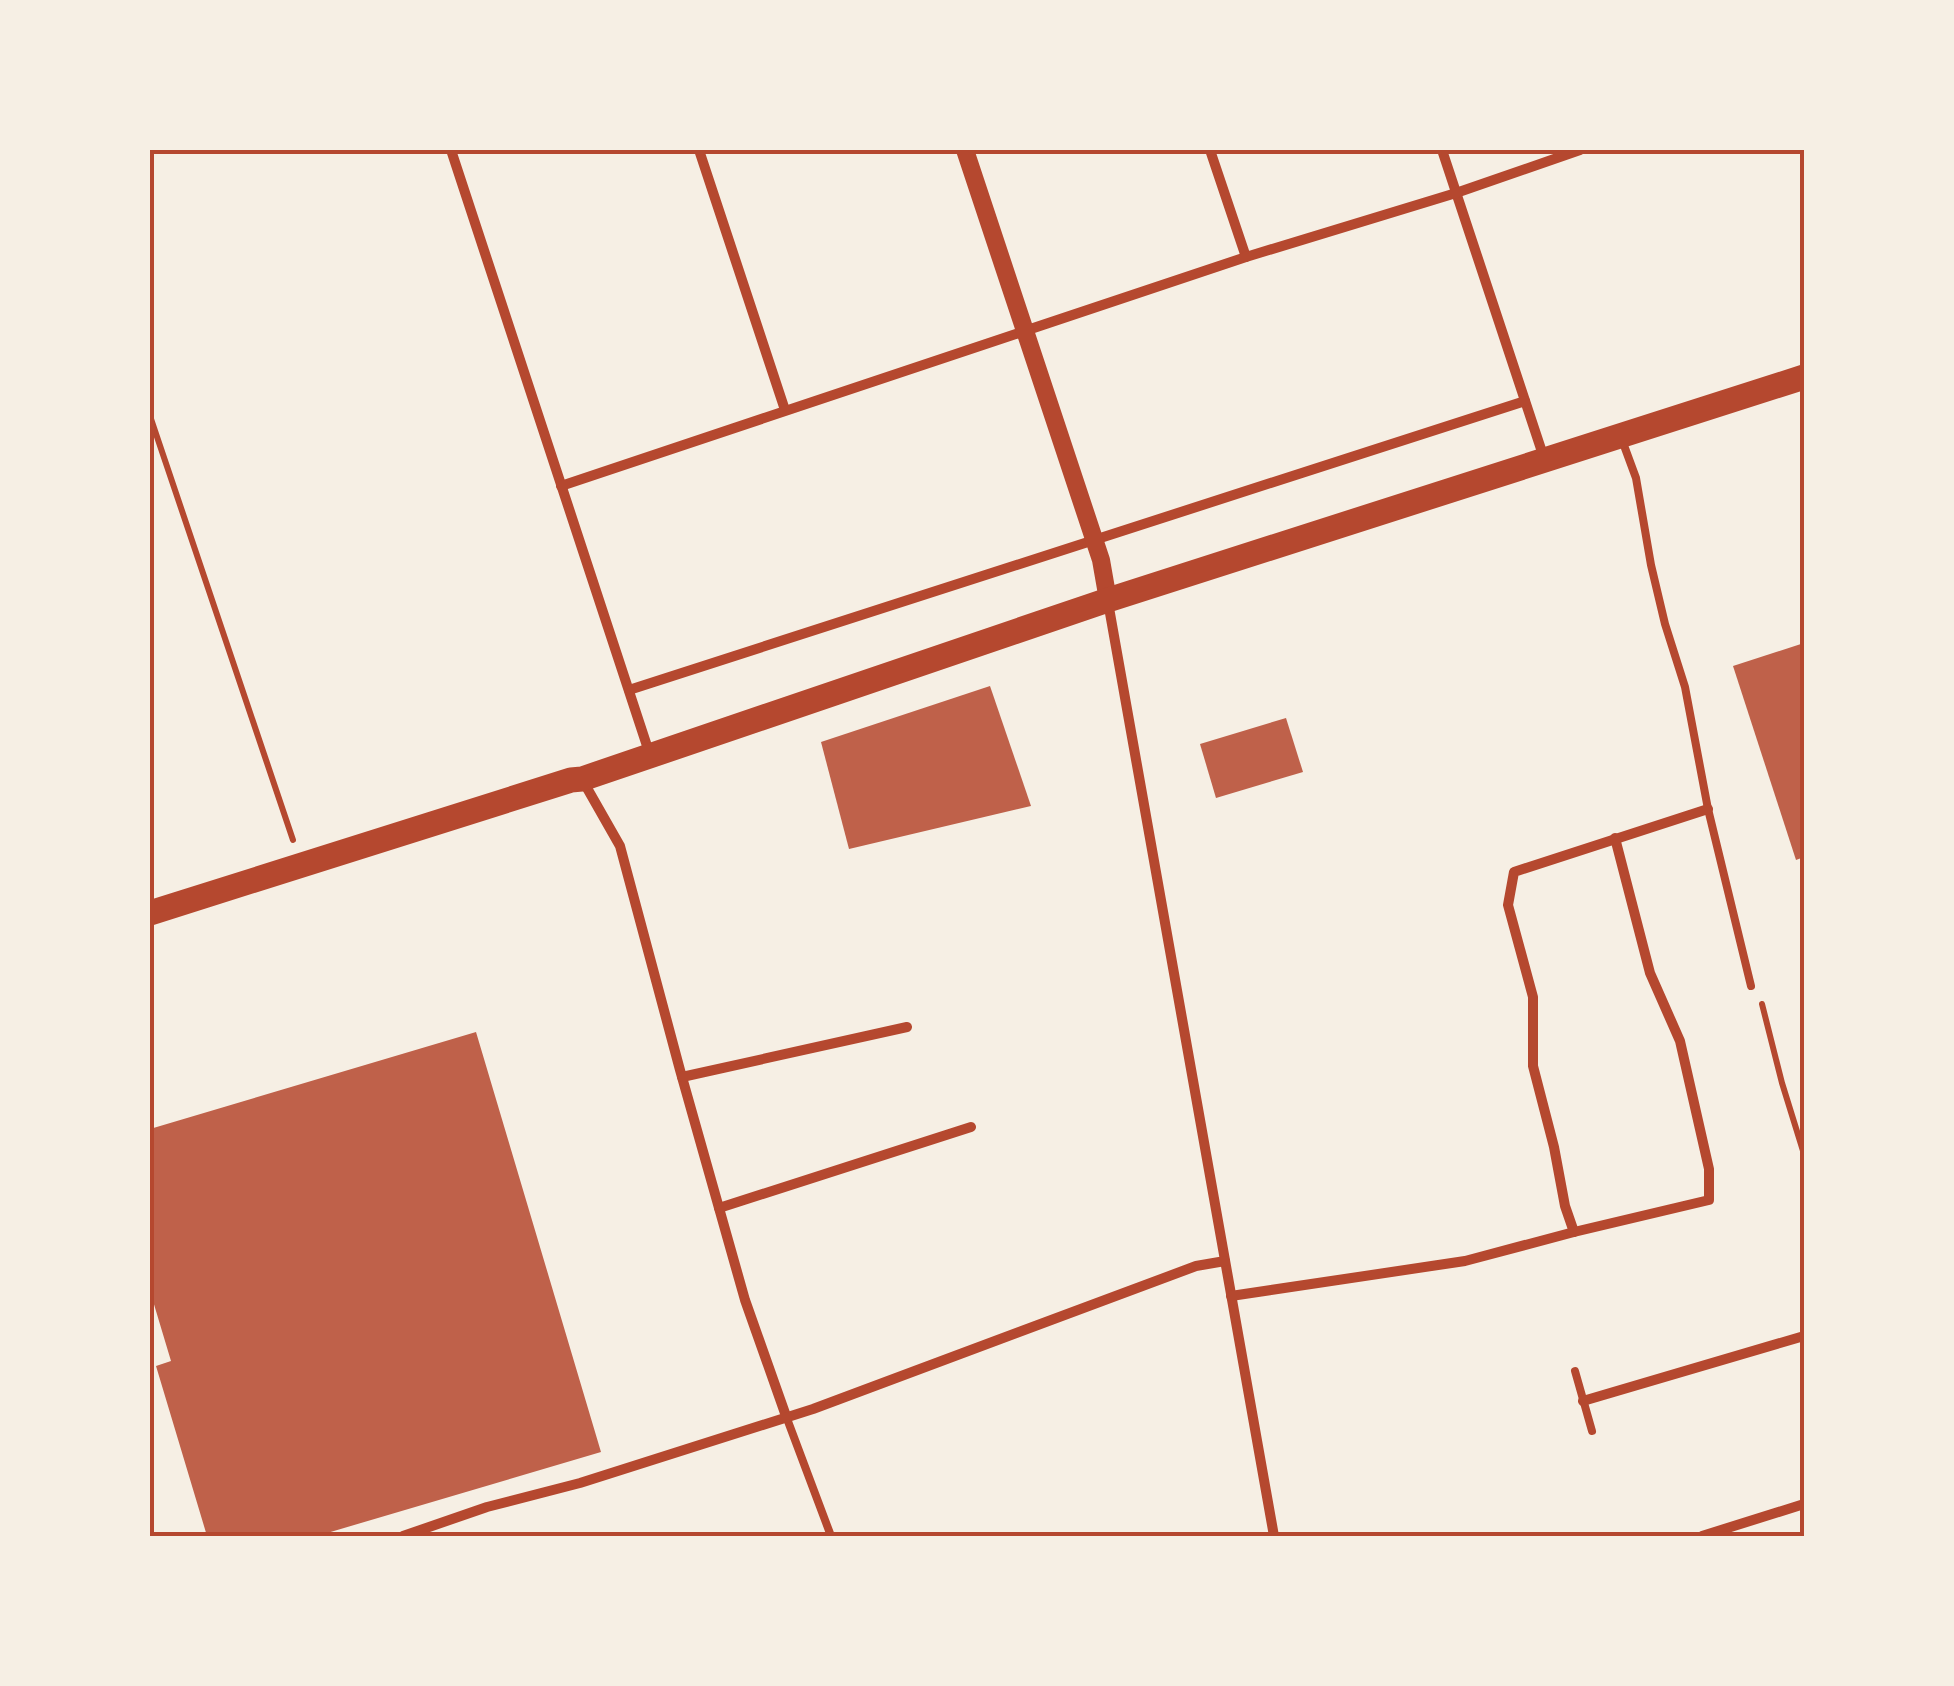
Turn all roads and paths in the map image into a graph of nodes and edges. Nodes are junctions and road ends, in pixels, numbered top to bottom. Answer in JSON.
{"nodes":[{"id":1,"x":451,"y":150,"type":"edge"},
{"id":2,"x":699,"y":150,"type":"edge"},
{"id":3,"x":965,"y":150,"type":"edge"},
{"id":4,"x":1210,"y":150,"type":"edge"},
{"id":5,"x":1442,"y":150,"type":"edge"},
{"id":6,"x":1580,"y":150,"type":"edge"},
{"id":7,"x":1456,"y":193,"type":"junction"},
{"id":8,"x":1246,"y":257,"type":"junction"},
{"id":9,"x":1026,"y":332,"type":"junction"},
{"id":10,"x":1804,"y":377,"type":"edge"},
{"id":11,"x":1524,"y":401,"type":"junction"},
{"id":12,"x":785,"y":410,"type":"junction"},
{"id":13,"x":150,"y":416,"type":"edge"},
{"id":14,"x":1621,"y":436,"type":"junction"},
{"id":15,"x":1544,"y":460,"type":"junction"},
{"id":16,"x":560,"y":486,"type":"junction"},
{"id":17,"x":1094,"y":541,"type":"junction"},
{"id":18,"x":1108,"y":600,"type":"junction"},
{"id":19,"x":630,"y":690,"type":"junction"},
{"id":20,"x":650,"y":755,"type":"junction"},
{"id":21,"x":576,"y":780,"type":"junction"},
{"id":22,"x":1708,"y":809,"type":"junction"},
{"id":23,"x":1615,"y":838,"type":"junction"},
{"id":24,"x":302,"y":865,"type":"junction"},
{"id":25,"x":150,"y":913,"type":"edge"},
{"id":26,"x":1751,"y":986,"type":"joint"},
{"id":27,"x":907,"y":1027,"type":"dead end"},
{"id":28,"x":682,"y":1077,"type":"junction"},
{"id":29,"x":972,"y":1127,"type":"dead end"},
{"id":30,"x":1804,"y":1154,"type":"edge"},
{"id":31,"x":719,"y":1208,"type":"junction"},
{"id":32,"x":1574,"y":1232,"type":"junction"},
{"id":33,"x":1224,"y":1261,"type":"junction"},
{"id":34,"x":1232,"y":1296,"type":"junction"},
{"id":35,"x":1804,"y":1336,"type":"edge"},
{"id":36,"x":1575,"y":1370,"type":"dead end"},
{"id":37,"x":1583,"y":1400,"type":"junction"},
{"id":38,"x":786,"y":1416,"type":"junction"},
{"id":39,"x":1592,"y":1431,"type":"dead end"},
{"id":40,"x":1804,"y":1504,"type":"edge"},
{"id":41,"x":404,"y":1536,"type":"edge"},
{"id":42,"x":831,"y":1536,"type":"edge"},
{"id":43,"x":1274,"y":1536,"type":"edge"},
{"id":44,"x":1702,"y":1536,"type":"edge"}],
"edges":[{"from":1,"to":16,"type":"street"},
{"from":2,"to":12,"type":"street"},
{"from":3,"to":9,"type":"street"},
{"from":4,"to":8,"type":"street"},
{"from":5,"to":7,"type":"street"},
{"from":6,"to":7,"type":"street"},
{"from":7,"to":8,"type":"street"},
{"from":7,"to":11,"type":"street"},
{"from":8,"to":9,"type":"street"},
{"from":9,"to":12,"type":"street"},
{"from":9,"to":17,"type":"street"},
{"from":10,"to":14,"type":"main road"},
{"from":11,"to":15,"type":"street"},
{"from":11,"to":17,"type":"street"},
{"from":12,"to":16,"type":"street"},
{"from":13,"to":24,"type":"path"},
{"from":14,"to":15,"type":"main road"},
{"from":14,"to":22,"type":"lane"},
{"from":15,"to":18,"type":"main road"},
{"from":16,"to":19,"type":"street"},
{"from":17,"to":18,"type":"street"},
{"from":17,"to":19,"type":"street"},
{"from":18,"to":20,"type":"main road"},
{"from":18,"to":33,"type":"street"},
{"from":19,"to":20,"type":"street"},
{"from":20,"to":21,"type":"main road"},
{"from":21,"to":24,"type":"main road"},
{"from":21,"to":28,"type":"street"},
{"from":22,"to":23,"type":"street"},
{"from":22,"to":26,"type":"lane"},
{"from":23,"to":32,"type":"street"},
{"from":23,"to":32,"type":"street"},
{"from":24,"to":25,"type":"main road"},
{"from":26,"to":30,"type":"path"},
{"from":27,"to":28,"type":"street"},
{"from":28,"to":31,"type":"street"},
{"from":29,"to":31,"type":"street"},
{"from":31,"to":38,"type":"street"},
{"from":32,"to":34,"type":"street"},
{"from":33,"to":34,"type":"street"},
{"from":33,"to":38,"type":"street"},
{"from":34,"to":43,"type":"street"},
{"from":35,"to":37,"type":"street"},
{"from":36,"to":37,"type":"lane"},
{"from":37,"to":39,"type":"lane"},
{"from":38,"to":41,"type":"street"},
{"from":38,"to":42,"type":"lane"},
{"from":40,"to":44,"type":"street"}]}
